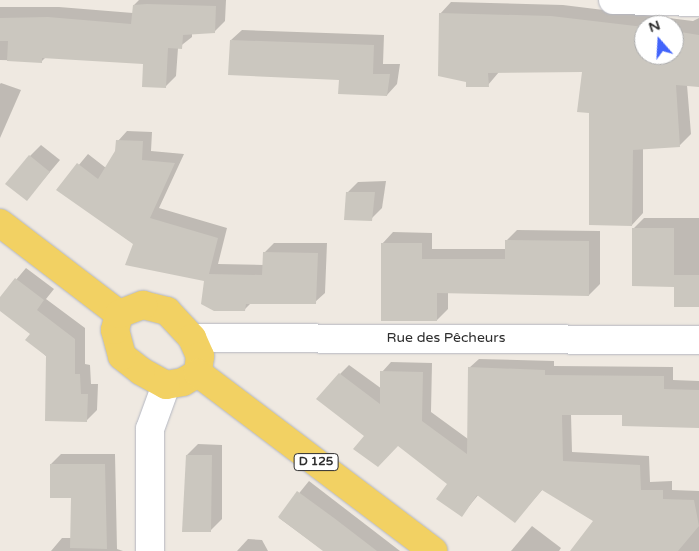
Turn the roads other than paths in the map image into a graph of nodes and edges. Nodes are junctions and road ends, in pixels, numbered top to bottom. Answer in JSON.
{"nodes":[{"id":1,"x":613,"y":0,"type":"edge"},
{"id":2,"x":699,"y":2,"type":"edge"},
{"id":3,"x":0,"y":223,"type":"edge"},
{"id":4,"x":119,"y":314,"type":"junction"},
{"id":5,"x":192,"y":338,"type":"junction"},
{"id":6,"x":699,"y":340,"type":"edge"},
{"id":7,"x":198,"y":373,"type":"junction"},
{"id":8,"x":166,"y":385,"type":"junction"},
{"id":9,"x":150,"y":551,"type":"edge"},
{"id":10,"x":433,"y":551,"type":"edge"}],
"edges":[{"from":1,"to":2,"type":"street"},
{"from":3,"to":4,"type":"main road"},
{"from":4,"to":5,"type":"main road"},
{"from":4,"to":8,"type":"main road"},
{"from":5,"to":6,"type":"street","name":"Rue des Pêcheurs"},
{"from":5,"to":7,"type":"main road"},
{"from":7,"to":8,"type":"main road"},
{"from":7,"to":10,"type":"main road","number":"D 125"},
{"from":8,"to":9,"type":"street"}]}
